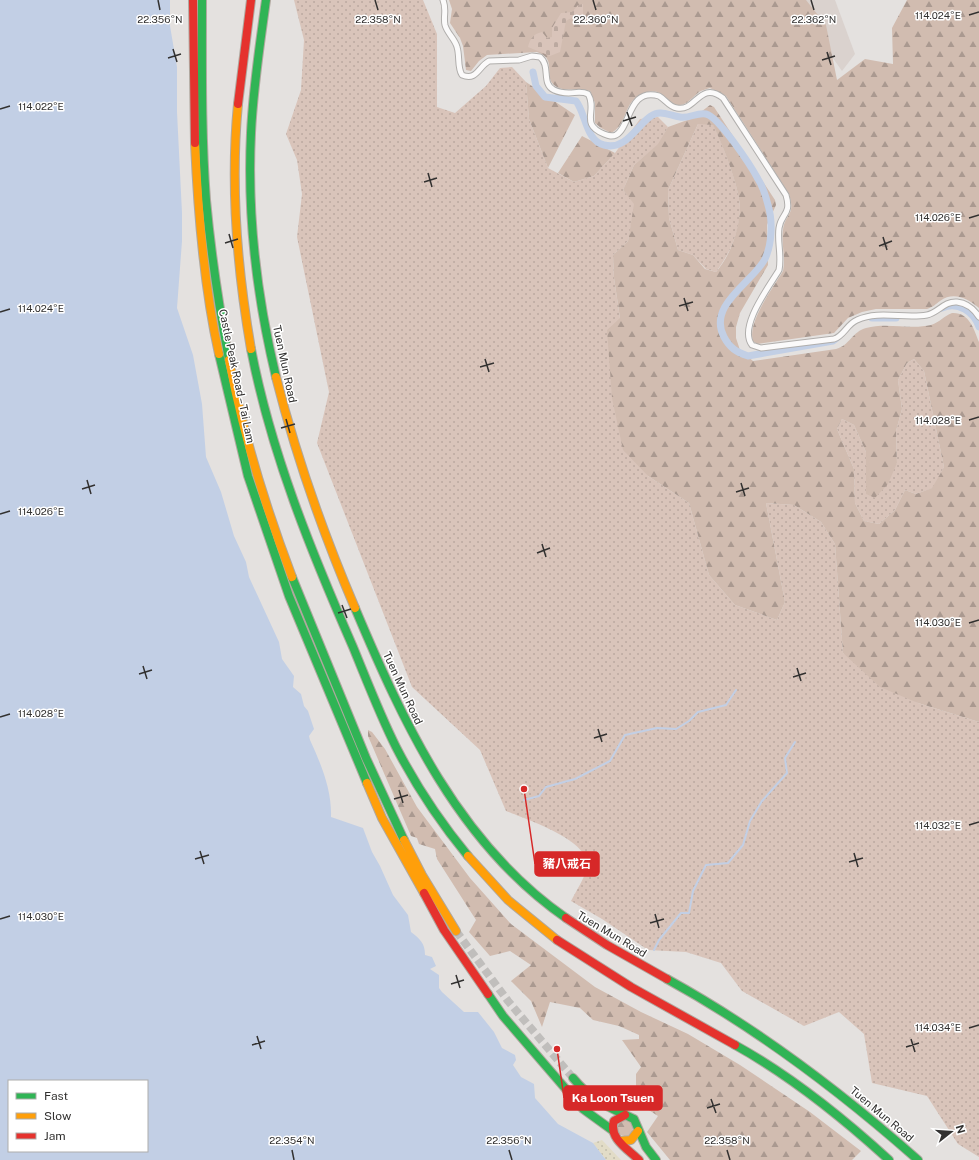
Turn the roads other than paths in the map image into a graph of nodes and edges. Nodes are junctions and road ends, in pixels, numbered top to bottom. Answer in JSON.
{"nodes":[{"id":1,"x":192,"y":0,"type":"edge"},
{"id":2,"x":202,"y":0,"type":"edge"},
{"id":3,"x":251,"y":0,"type":"edge"},
{"id":4,"x":266,"y":0,"type":"edge"},
{"id":5,"x":443,"y":0,"type":"edge"},
{"id":6,"x":979,"y":317,"type":"edge"},
{"id":7,"x":456,"y":931,"type":"tunnel mouth"},
{"id":8,"x":573,"y":1078,"type":"tunnel mouth"},
{"id":9,"x":625,"y":1115,"type":"junction"},
{"id":10,"x":612,"y":1130,"type":"junction"},
{"id":11,"x":638,"y":1131,"type":"junction"},
{"id":12,"x":620,"y":1141,"type":"junction"},
{"id":13,"x":639,"y":1160,"type":"edge"},
{"id":14,"x":656,"y":1160,"type":"edge"},
{"id":15,"x":889,"y":1160,"type":"edge"},
{"id":16,"x":918,"y":1160,"type":"edge"}],
"edges":[{"from":1,"to":10,"type":"main road","name":"Castle Peak Road – Tai Lam"},
{"from":2,"to":7,"type":"main road","name":"Castle Peak Road – Tai Lam"},
{"from":3,"to":15,"type":"main road"},
{"from":4,"to":16,"type":"main road","name":"Tuen Mun Road"},
{"from":5,"to":6,"type":"street"},
{"from":8,"to":9,"type":"main road"},
{"from":9,"to":10,"type":"main road"},
{"from":9,"to":11,"type":"main road"},
{"from":10,"to":12,"type":"main road"},
{"from":11,"to":12,"type":"main road"},
{"from":11,"to":14,"type":"main road"},
{"from":12,"to":13,"type":"main road"}]}
